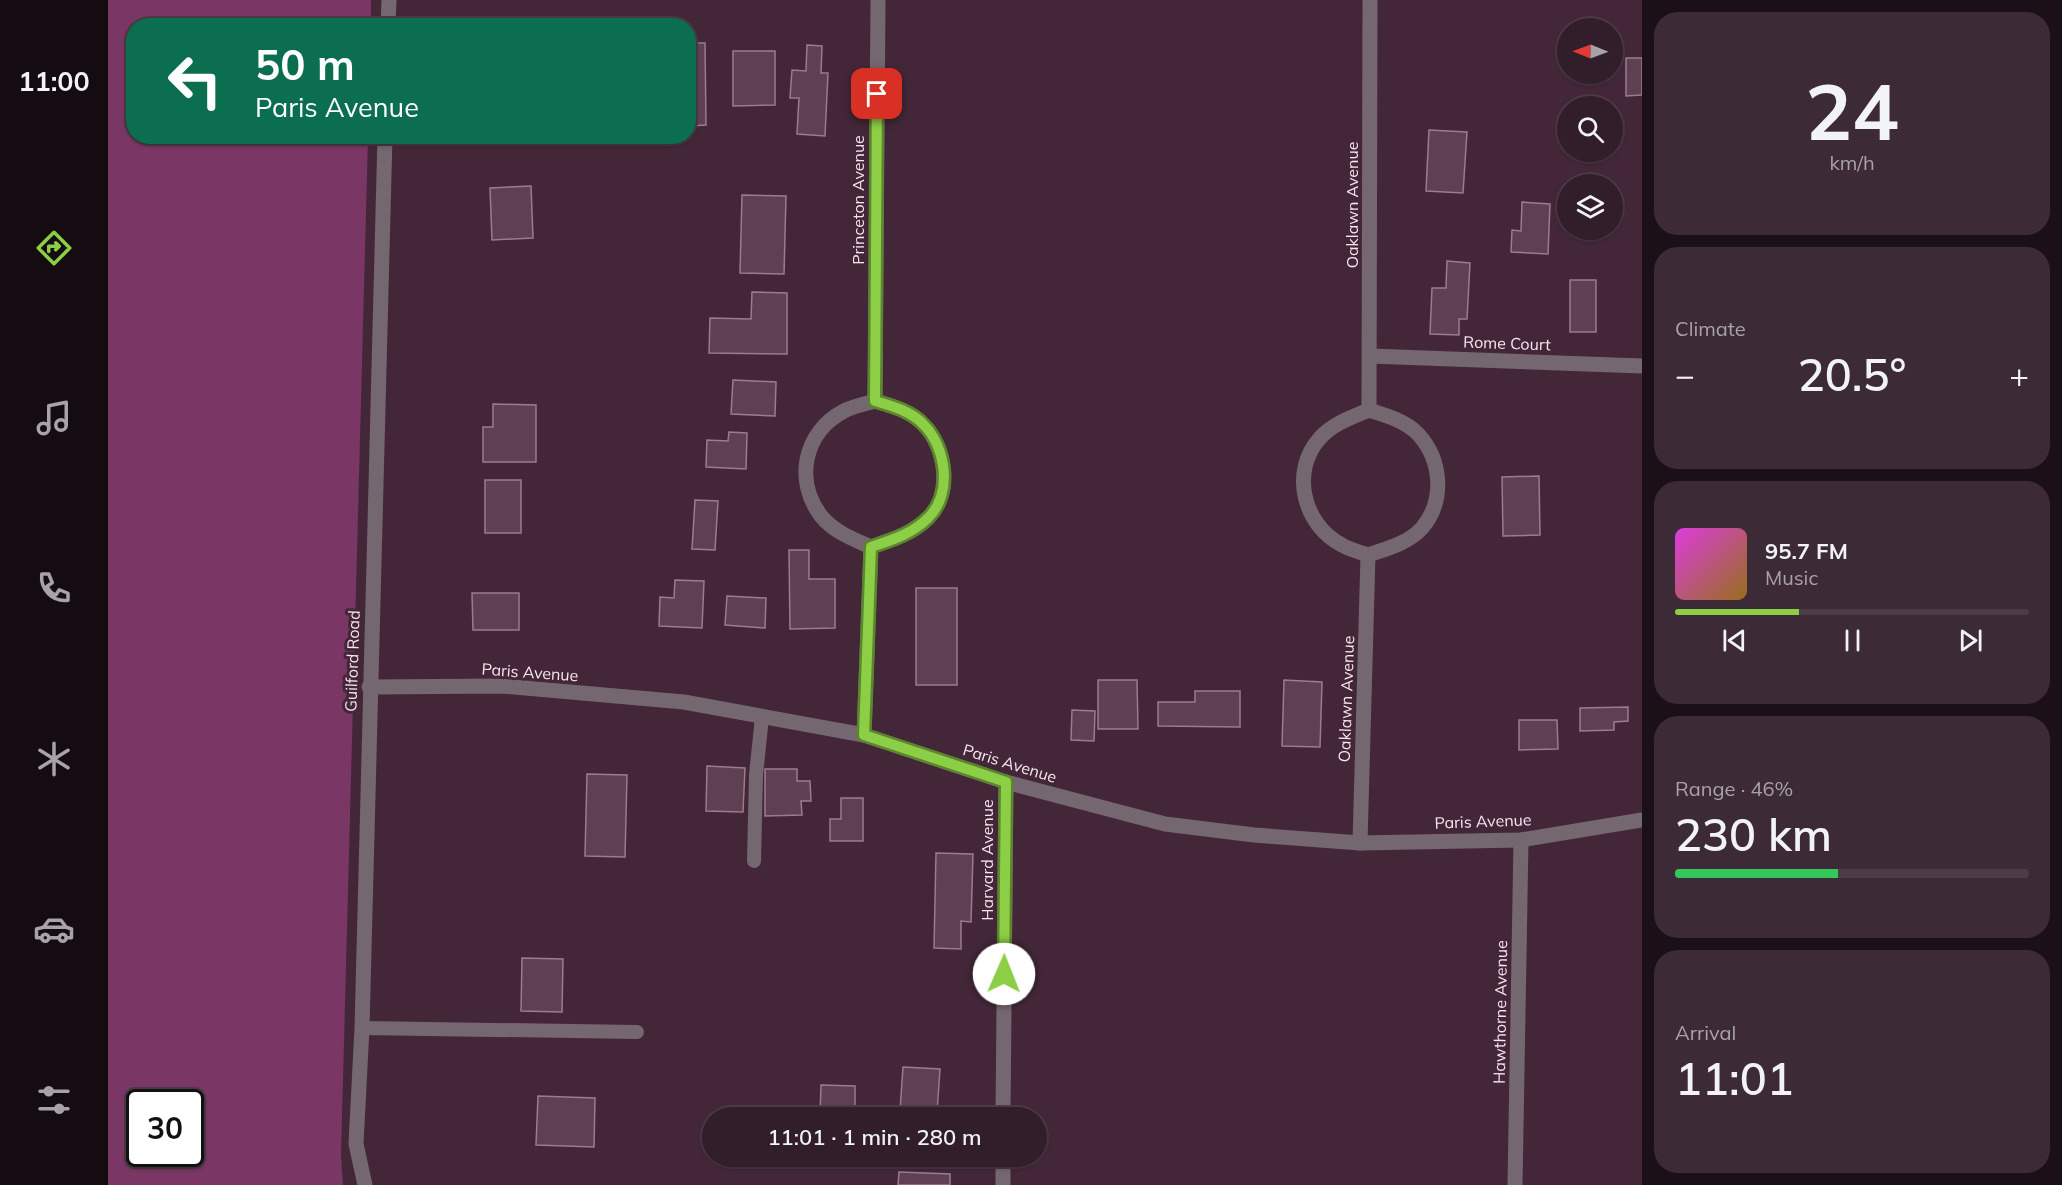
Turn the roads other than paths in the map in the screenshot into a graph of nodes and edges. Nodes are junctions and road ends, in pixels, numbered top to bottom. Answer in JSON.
{"nodes":[{"id":1,"x":389,"y":0,"type":"edge"},
{"id":2,"x":878,"y":0,"type":"edge"},
{"id":3,"x":1370,"y":0,"type":"edge"},
{"id":4,"x":388,"y":18,"type":"edge"},
{"id":5,"x":385,"y":144,"type":"edge"},
{"id":6,"x":1370,"y":356,"type":"junction"},
{"id":7,"x":1642,"y":366,"type":"edge"},
{"id":8,"x":875,"y":401,"type":"junction"},
{"id":9,"x":1368,"y":410,"type":"junction"},
{"id":10,"x":871,"y":547,"type":"junction"},
{"id":11,"x":1368,"y":555,"type":"junction"},
{"id":12,"x":369,"y":687,"type":"junction"},
{"id":13,"x":762,"y":717,"type":"junction"},
{"id":14,"x":864,"y":735,"type":"junction"},
{"id":15,"x":1006,"y":782,"type":"junction"},
{"id":16,"x":1642,"y":820,"type":"edge"},
{"id":17,"x":1521,"y":840,"type":"junction"},
{"id":18,"x":1360,"y":843,"type":"junction"},
{"id":19,"x":754,"y":861,"type":"dead end"},
{"id":20,"x":362,"y":1028,"type":"junction"},
{"id":21,"x":637,"y":1032,"type":"dead end"},
{"id":22,"x":1003,"y":1107,"type":"edge"},
{"id":23,"x":1003,"y":1167,"type":"edge"},
{"id":24,"x":365,"y":1185,"type":"edge"},
{"id":25,"x":1003,"y":1185,"type":"edge"},
{"id":26,"x":1515,"y":1185,"type":"edge"}],
"edges":[{"from":1,"to":4,"type":"street"},
{"from":2,"to":8,"type":"street","name":"Princeton Avenue"},
{"from":3,"to":6,"type":"street","name":"Oaklawn Avenue"},
{"from":5,"to":12,"type":"street","name":"Guilford Road"},
{"from":6,"to":7,"type":"street","name":"Rome Court"},
{"from":6,"to":9,"type":"street","name":"Oaklawn Avenue"},
{"from":8,"to":10,"type":"street"},
{"from":8,"to":10,"type":"street"},
{"from":9,"to":11,"type":"street"},
{"from":9,"to":11,"type":"street"},
{"from":10,"to":14,"type":"street"},
{"from":11,"to":18,"type":"street","name":"Oaklawn Avenue"},
{"from":12,"to":13,"type":"street","name":"Paris Avenue"},
{"from":12,"to":20,"type":"street","name":"Guilford Road"},
{"from":13,"to":14,"type":"street","name":"Paris Avenue"},
{"from":13,"to":19,"type":"lane"},
{"from":14,"to":15,"type":"street","name":"Paris Avenue"},
{"from":15,"to":18,"type":"street","name":"Paris Avenue"},
{"from":15,"to":22,"type":"street","name":"Harvard Avenue"},
{"from":16,"to":17,"type":"street","name":"Paris Avenue"},
{"from":17,"to":18,"type":"street","name":"Paris Avenue"},
{"from":17,"to":26,"type":"street","name":"Hawthorne Avenue"},
{"from":20,"to":21,"type":"lane"},
{"from":20,"to":24,"type":"street","name":"Guilford Road"},
{"from":23,"to":25,"type":"street"}]}
